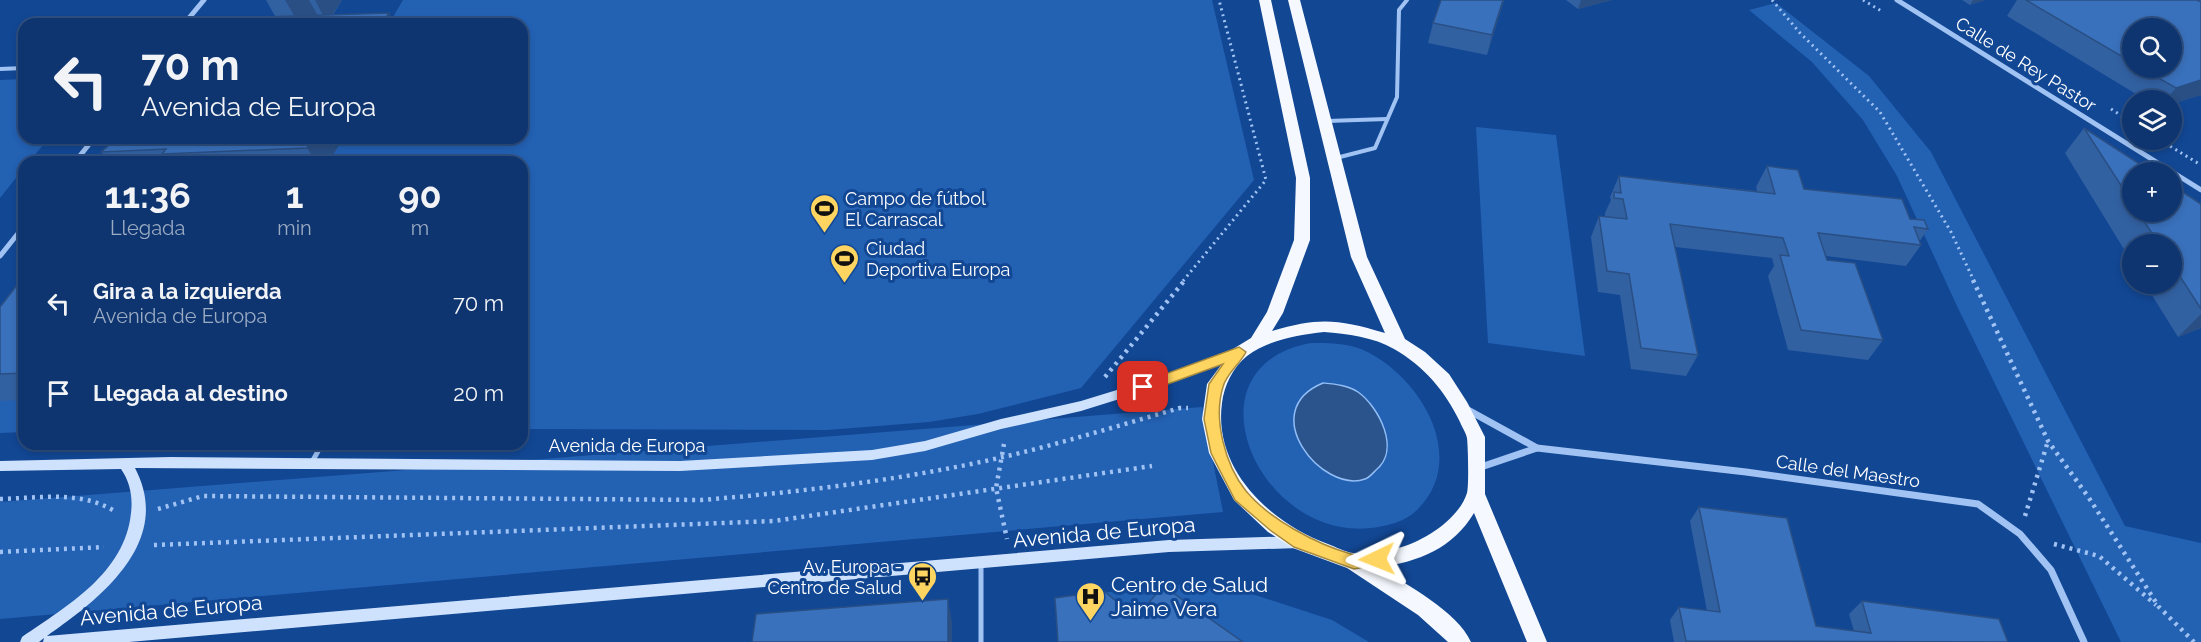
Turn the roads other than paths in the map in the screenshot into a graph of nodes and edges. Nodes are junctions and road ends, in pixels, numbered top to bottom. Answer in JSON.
{"nodes":[{"id":1,"x":204,"y":0,"type":"edge"},
{"id":2,"x":1265,"y":0,"type":"edge"},
{"id":3,"x":1294,"y":0,"type":"edge"},
{"id":4,"x":1407,"y":0,"type":"edge"},
{"id":5,"x":1897,"y":0,"type":"edge"},
{"id":6,"x":189,"y":18,"type":"edge"},
{"id":7,"x":18,"y":68,"type":"edge"},
{"id":8,"x":0,"y":69,"type":"edge"},
{"id":9,"x":1387,"y":119,"type":"junction"},
{"id":10,"x":1325,"y":121,"type":"junction"},
{"id":11,"x":89,"y":144,"type":"edge"},
{"id":12,"x":80,"y":156,"type":"edge"},
{"id":13,"x":1336,"y":158,"type":"junction"},
{"id":14,"x":2201,"y":190,"type":"edge"},
{"id":15,"x":18,"y":234,"type":"edge"},
{"id":16,"x":0,"y":256,"type":"edge"},
{"id":17,"x":1257,"y":342,"type":"junction"},
{"id":18,"x":1398,"y":343,"type":"junction"},
{"id":19,"x":1239,"y":352,"type":"junction"},
{"id":20,"x":1461,"y":407,"type":"junction"},
{"id":21,"x":1537,"y":448,"type":"junction"},
{"id":22,"x":319,"y":450,"type":"edge"},
{"id":23,"x":125,"y":463,"type":"junction"},
{"id":24,"x":311,"y":465,"type":"junction"},
{"id":25,"x":0,"y":466,"type":"edge"},
{"id":26,"x":1478,"y":468,"type":"junction"},
{"id":27,"x":1476,"y":494,"type":"junction"},
{"id":28,"x":1300,"y":542,"type":"junction"},
{"id":29,"x":1354,"y":562,"type":"junction"},
{"id":30,"x":981,"y":563,"type":"junction"},
{"id":31,"x":27,"y":642,"type":"edge"},
{"id":32,"x":50,"y":642,"type":"edge"},
{"id":33,"x":981,"y":642,"type":"edge"},
{"id":34,"x":1461,"y":642,"type":"edge"},
{"id":35,"x":1537,"y":642,"type":"edge"},
{"id":36,"x":2084,"y":642,"type":"edge"}],
"edges":[{"from":1,"to":6,"type":"street"},
{"from":2,"to":17,"type":"highway"},
{"from":3,"to":10,"type":"highway"},
{"from":4,"to":9,"type":"lane"},
{"from":5,"to":14,"type":"street","name":"Calle de Rey Pastor"},
{"from":7,"to":8,"type":"lane"},
{"from":9,"to":10,"type":"lane"},
{"from":9,"to":13,"type":"lane"},
{"from":10,"to":13,"type":"highway"},
{"from":11,"to":12,"type":"street"},
{"from":13,"to":18,"type":"highway"},
{"from":15,"to":16,"type":"street"},
{"from":17,"to":18,"type":"highway"},
{"from":17,"to":19,"type":"highway"},
{"from":18,"to":20,"type":"highway"},
{"from":19,"to":24,"type":"main road","name":"Avenida de Europa"},
{"from":19,"to":28,"type":"highway"},
{"from":20,"to":21,"type":"street","name":"Calle del Maestro"},
{"from":20,"to":26,"type":"highway"},
{"from":21,"to":26,"type":"street","name":"Calle del Maestro"},
{"from":21,"to":36,"type":"street","name":"Calle del Maestro"},
{"from":22,"to":24,"type":"lane"},
{"from":23,"to":24,"type":"main road","name":"Avenida de Europa"},
{"from":23,"to":25,"type":"main road","name":"Avenida de Europa"},
{"from":23,"to":31,"type":"main road"},
{"from":26,"to":27,"type":"highway"},
{"from":27,"to":29,"type":"highway"},
{"from":27,"to":35,"type":"highway"},
{"from":28,"to":29,"type":"highway"},
{"from":28,"to":30,"type":"main road","name":"Avenida de Europa"},
{"from":29,"to":34,"type":"highway"},
{"from":30,"to":32,"type":"main road","name":"Avenida de Europa"},
{"from":30,"to":33,"type":"lane"}]}
